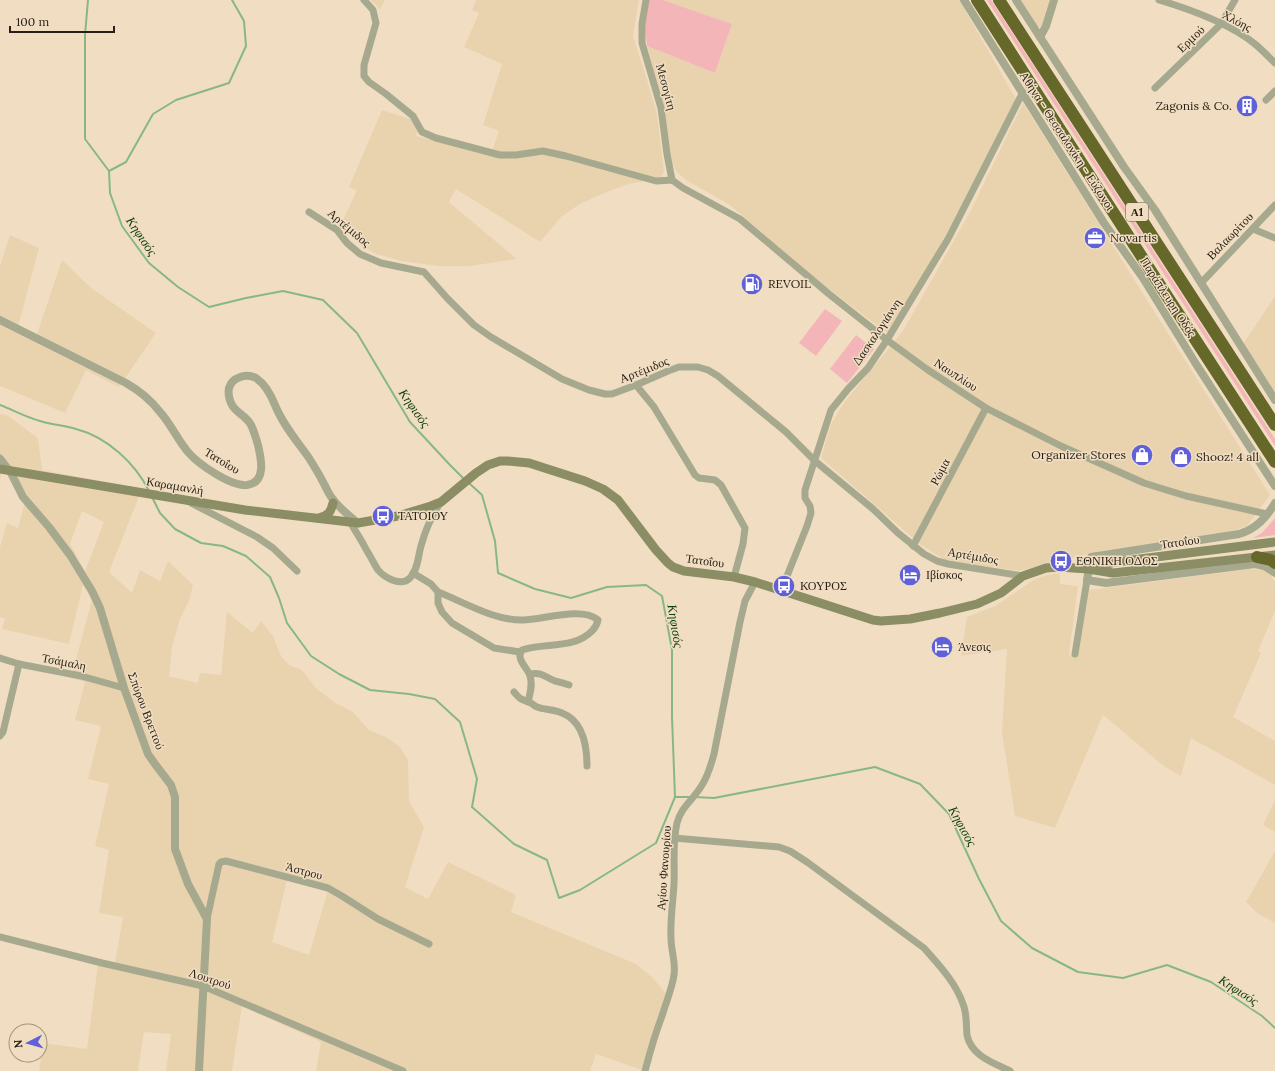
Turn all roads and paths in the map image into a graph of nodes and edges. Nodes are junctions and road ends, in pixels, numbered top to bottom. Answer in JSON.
{"nodes":[{"id":1,"x":364,"y":0,"type":"edge"},
{"id":2,"x":646,"y":0,"type":"edge"},
{"id":3,"x":964,"y":0,"type":"edge"},
{"id":4,"x":977,"y":0,"type":"edge"},
{"id":5,"x":999,"y":0,"type":"edge"},
{"id":6,"x":1016,"y":0,"type":"edge"},
{"id":7,"x":1054,"y":0,"type":"edge"},
{"id":8,"x":1159,"y":0,"type":"edge"},
{"id":9,"x":1235,"y":0,"type":"edge"},
{"id":10,"x":1221,"y":24,"type":"junction"},
{"id":11,"x":1040,"y":37,"type":"junction"},
{"id":12,"x":1275,"y":63,"type":"edge"},
{"id":13,"x":1155,"y":88,"type":"dead end"},
{"id":14,"x":1275,"y":91,"type":"edge"},
{"id":15,"x":1023,"y":92,"type":"junction"},
{"id":16,"x":1266,"y":100,"type":"dead end"},
{"id":17,"x":672,"y":180,"type":"junction"},
{"id":18,"x":1275,"y":205,"type":"edge"},
{"id":19,"x":309,"y":212,"type":"dead end"},
{"id":20,"x":1253,"y":229,"type":"junction"},
{"id":21,"x":1275,"y":238,"type":"edge"},
{"id":22,"x":1202,"y":282,"type":"junction"},
{"id":23,"x":0,"y":320,"type":"edge"},
{"id":24,"x":887,"y":340,"type":"junction"},
{"id":25,"x":636,"y":385,"type":"junction"},
{"id":26,"x":1275,"y":400,"type":"edge"},
{"id":27,"x":986,"y":408,"type":"junction"},
{"id":28,"x":1275,"y":425,"type":"edge"},
{"id":29,"x":0,"y":458,"type":"edge"},
{"id":30,"x":815,"y":461,"type":"junction"},
{"id":31,"x":1275,"y":462,"type":"edge"},
{"id":32,"x":0,"y":469,"type":"edge"},
{"id":33,"x":10,"y":471,"type":"junction"},
{"id":34,"x":1275,"y":486,"type":"edge"},
{"id":35,"x":328,"y":490,"type":"junction"},
{"id":36,"x":188,"y":501,"type":"junction"},
{"id":37,"x":441,"y":502,"type":"junction"},
{"id":38,"x":1275,"y":503,"type":"edge"},
{"id":39,"x":333,"y":504,"type":"junction"},
{"id":40,"x":1267,"y":514,"type":"junction"},
{"id":41,"x":317,"y":519,"type":"junction"},
{"id":42,"x":351,"y":522,"type":"junction"},
{"id":43,"x":1275,"y":542,"type":"edge"},
{"id":44,"x":913,"y":546,"type":"junction"},
{"id":45,"x":1275,"y":555,"type":"edge"},
{"id":46,"x":1257,"y":557,"type":"junction"},
{"id":47,"x":1275,"y":563,"type":"edge"},
{"id":48,"x":1088,"y":569,"type":"junction"},
{"id":49,"x":297,"y":571,"type":"dead end"},
{"id":50,"x":413,"y":573,"type":"junction"},
{"id":51,"x":1275,"y":573,"type":"edge"},
{"id":52,"x":1023,"y":576,"type":"junction"},
{"id":53,"x":734,"y":577,"type":"junction"},
{"id":54,"x":1087,"y":580,"type":"junction"},
{"id":55,"x":755,"y":582,"type":"junction"},
{"id":56,"x":781,"y":591,"type":"junction"},
{"id":57,"x":438,"y":592,"type":"junction"},
{"id":58,"x":520,"y":652,"type":"junction"},
{"id":59,"x":1075,"y":654,"type":"dead end"},
{"id":60,"x":0,"y":658,"type":"edge"},
{"id":61,"x":19,"y":664,"type":"junction"},
{"id":62,"x":530,"y":674,"type":"junction"},
{"id":63,"x":569,"y":685,"type":"dead end"},
{"id":64,"x":124,"y":688,"type":"junction"},
{"id":65,"x":514,"y":692,"type":"dead end"},
{"id":66,"x":528,"y":702,"type":"junction"},
{"id":67,"x":0,"y":736,"type":"edge"},
{"id":68,"x":587,"y":766,"type":"dead end"},
{"id":69,"x":674,"y":838,"type":"junction"},
{"id":70,"x":207,"y":919,"type":"junction"},
{"id":71,"x":0,"y":937,"type":"edge"},
{"id":72,"x":429,"y":944,"type":"dead end"},
{"id":73,"x":203,"y":986,"type":"junction"},
{"id":74,"x":199,"y":1071,"type":"edge"},
{"id":75,"x":403,"y":1071,"type":"edge"},
{"id":76,"x":645,"y":1071,"type":"edge"},
{"id":77,"x":1010,"y":1071,"type":"edge"}],
"edges":[{"from":1,"to":17,"type":"street"},
{"from":2,"to":17,"type":"street","name":"Μεσογίτη"},
{"from":3,"to":15,"type":"street","name":"Παράπλευρη Οδός"},
{"from":4,"to":31,"type":"highway","name":"Αθήνα - Θεσσαλονίκη - Εύζωνοι","number":"Α1"},
{"from":5,"to":28,"type":"highway","name":"Αθήνα - Θεσσαλονίκη - Εύζωνοι","number":"Α1"},
{"from":6,"to":11,"type":"street"},
{"from":7,"to":11,"type":"street"},
{"from":8,"to":10,"type":"street","name":"Χλόης"},
{"from":9,"to":10,"type":"street","name":"Ερμού"},
{"from":10,"to":12,"type":"street","name":"Χλόης"},
{"from":10,"to":13,"type":"street","name":"Ερμού"},
{"from":11,"to":22,"type":"street"},
{"from":14,"to":16,"type":"street"},
{"from":15,"to":24,"type":"street","name":"Δασκαλογιάννη"},
{"from":15,"to":34,"type":"street","name":"Παράπλευρη Οδός"},
{"from":17,"to":24,"type":"street","name":"Ναυπλίου"},
{"from":18,"to":20,"type":"street","name":"Βαλαωρίτου"},
{"from":19,"to":25,"type":"street","name":"Αρτέμιδος"},
{"from":20,"to":21,"type":"street"},
{"from":20,"to":22,"type":"street","name":"Βαλαωρίτου"},
{"from":22,"to":26,"type":"street"},
{"from":23,"to":35,"type":"street","name":"Τατοΐου"},
{"from":24,"to":27,"type":"street","name":"Ναυπλίου"},
{"from":24,"to":30,"type":"street","name":"Δασκαλογιάννη"},
{"from":25,"to":30,"type":"street","name":"Αρτέμιδος"},
{"from":25,"to":53,"type":"street"},
{"from":27,"to":40,"type":"street","name":"Ναυπλίου"},
{"from":27,"to":44,"type":"street","name":"Ρώμα"},
{"from":29,"to":33,"type":"street"},
{"from":30,"to":44,"type":"street","name":"Αρτέμιδος"},
{"from":30,"to":56,"type":"street","name":"Δασκαλογιάννη"},
{"from":32,"to":33,"type":"main road","name":"Καραμανλή"},
{"from":33,"to":36,"type":"main road","name":"Καραμανλή"},
{"from":33,"to":64,"type":"street","name":"Σπύρου Βρεττού"},
{"from":35,"to":39,"type":"street","name":"Τατοΐου"},
{"from":35,"to":42,"type":"street","name":"Τατοΐου"},
{"from":36,"to":41,"type":"main road","name":"Καραμανλή"},
{"from":36,"to":49,"type":"street"},
{"from":37,"to":42,"type":"main road","name":"Τατοΐου"},
{"from":37,"to":50,"type":"street"},
{"from":37,"to":53,"type":"main road","name":"Τατοΐου"},
{"from":38,"to":40,"type":"street"},
{"from":39,"to":41,"type":"main road"},
{"from":39,"to":42,"type":"street","name":"Τατοΐου"},
{"from":40,"to":48,"type":"street"},
{"from":41,"to":42,"type":"main road","name":"Καραμανλή"},
{"from":42,"to":50,"type":"street"},
{"from":43,"to":48,"type":"main road","name":"Τατοΐου"},
{"from":44,"to":52,"type":"street","name":"Αρτέμιδος"},
{"from":45,"to":46,"type":"main road","name":"Τατοΐου"},
{"from":46,"to":47,"type":"highway"},
{"from":46,"to":48,"type":"main road","name":"Τατοΐου"},
{"from":48,"to":52,"type":"main road","name":"Τατοΐου"},
{"from":48,"to":54,"type":"street"},
{"from":50,"to":57,"type":"street"},
{"from":51,"to":54,"type":"street"},
{"from":52,"to":56,"type":"main road","name":"Τατοΐου"},
{"from":53,"to":55,"type":"main road","name":"Τατοΐου"},
{"from":54,"to":59,"type":"street"},
{"from":55,"to":56,"type":"main road","name":"Τατοΐου"},
{"from":55,"to":69,"type":"street","name":"Αγίου Φανουρίου"},
{"from":57,"to":58,"type":"street"},
{"from":57,"to":58,"type":"street"},
{"from":58,"to":62,"type":"street"},
{"from":60,"to":61,"type":"street","name":"Τσάμαλη"},
{"from":61,"to":64,"type":"street","name":"Τσάμαλη"},
{"from":61,"to":67,"type":"street"},
{"from":62,"to":63,"type":"street"},
{"from":62,"to":66,"type":"street"},
{"from":64,"to":70,"type":"street","name":"Σπύρου Βρεττού"},
{"from":65,"to":66,"type":"street"},
{"from":66,"to":68,"type":"street"},
{"from":69,"to":76,"type":"street","name":"Αγίου Φανουρίου"},
{"from":69,"to":77,"type":"street"},
{"from":70,"to":72,"type":"street","name":"Άστρου"},
{"from":70,"to":73,"type":"street"},
{"from":71,"to":73,"type":"street","name":"Λουτρού"},
{"from":73,"to":74,"type":"street"},
{"from":73,"to":75,"type":"street","name":"Λουτρού"}]}
